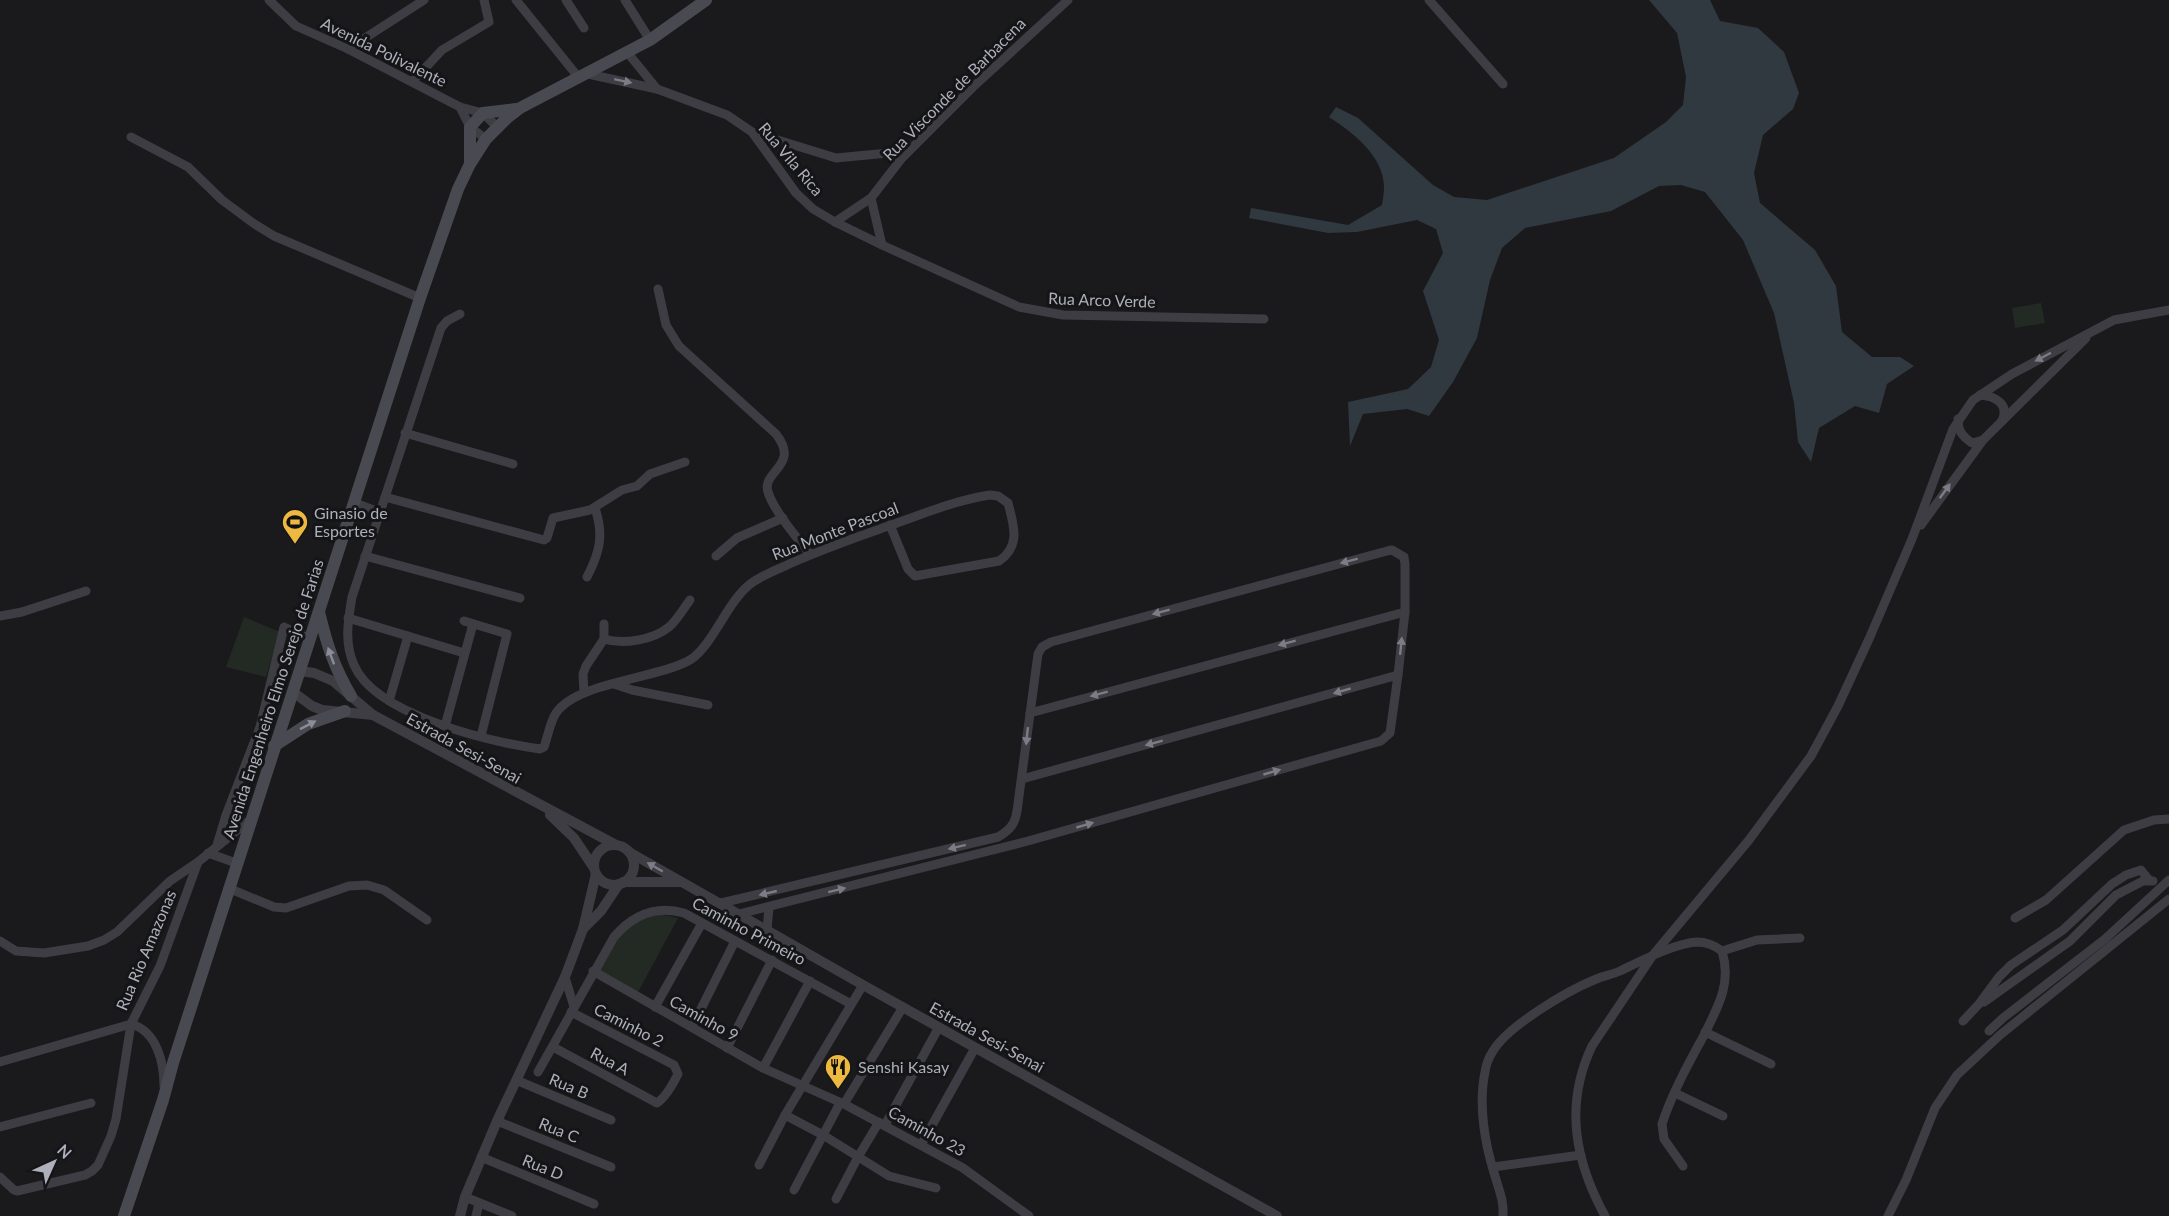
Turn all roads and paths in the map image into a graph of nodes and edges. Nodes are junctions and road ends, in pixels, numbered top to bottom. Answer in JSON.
{"nodes":[{"id":1,"x":269,"y":0,"type":"edge"},
{"id":2,"x":424,"y":0,"type":"edge"},
{"id":3,"x":484,"y":0,"type":"edge"},
{"id":4,"x":516,"y":0,"type":"edge"},
{"id":5,"x":566,"y":0,"type":"edge"},
{"id":6,"x":625,"y":0,"type":"edge"},
{"id":7,"x":1068,"y":0,"type":"edge"},
{"id":8,"x":1429,"y":0,"type":"edge"},
{"id":9,"x":704,"y":1,"type":"edge"},
{"id":10,"x":584,"y":28,"type":"dead end"},
{"id":11,"x":650,"y":40,"type":"junction"},
{"id":12,"x":348,"y":49,"type":"junction"},
{"id":13,"x":627,"y":52,"type":"junction"},
{"id":14,"x":583,"y":76,"type":"junction"},
{"id":15,"x":413,"y":81,"type":"junction"},
{"id":16,"x":1503,"y":84,"type":"dead end"},
{"id":17,"x":657,"y":89,"type":"junction"},
{"id":18,"x":460,"y":107,"type":"junction"},
{"id":19,"x":520,"y":108,"type":"junction"},
{"id":20,"x":483,"y":113,"type":"junction"},
{"id":21,"x":470,"y":127,"type":"junction"},
{"id":22,"x":497,"y":127,"type":"junction"},
{"id":23,"x":752,"y":132,"type":"junction"},
{"id":24,"x":131,"y":137,"type":"dead end"},
{"id":25,"x":486,"y":139,"type":"junction"},
{"id":26,"x":909,"y":151,"type":"junction"},
{"id":27,"x":470,"y":164,"type":"junction"},
{"id":28,"x":870,"y":198,"type":"junction"},
{"id":29,"x":835,"y":222,"type":"junction"},
{"id":30,"x":882,"y":245,"type":"junction"},
{"id":31,"x":658,"y":289,"type":"dead end"},
{"id":32,"x":420,"y":298,"type":"junction"},
{"id":33,"x":2169,"y":310,"type":"edge"},
{"id":34,"x":460,"y":314,"type":"dead end"},
{"id":35,"x":1264,"y":319,"type":"dead end"},
{"id":36,"x":2095,"y":330,"type":"junction"},
{"id":37,"x":1980,"y":395,"type":"junction"},
{"id":38,"x":1958,"y":419,"type":"junction"},
{"id":39,"x":2002,"y":421,"type":"junction"},
{"id":40,"x":405,"y":433,"type":"junction"},
{"id":41,"x":1983,"y":440,"type":"junction"},
{"id":42,"x":685,"y":462,"type":"dead end"},
{"id":43,"x":513,"y":464,"type":"dead end"},
{"id":44,"x":385,"y":496,"type":"junction"},
{"id":45,"x":355,"y":503,"type":"junction"},
{"id":46,"x":595,"y":508,"type":"junction"},
{"id":47,"x":379,"y":512,"type":"junction"},
{"id":48,"x":783,"y":518,"type":"junction"},
{"id":49,"x":890,"y":525,"type":"junction"},
{"id":50,"x":1912,"y":539,"type":"junction"},
{"id":51,"x":810,"y":555,"type":"junction"},
{"id":52,"x":365,"y":556,"type":"junction"},
{"id":53,"x":716,"y":556,"type":"dead end"},
{"id":54,"x":587,"y":577,"type":"dead end"},
{"id":55,"x":86,"y":591,"type":"dead end"},
{"id":56,"x":520,"y":598,"type":"dead end"},
{"id":57,"x":690,"y":600,"type":"dead end"},
{"id":58,"x":319,"y":612,"type":"junction"},
{"id":59,"x":1405,"y":612,"type":"junction"},
{"id":60,"x":0,"y":616,"type":"edge"},
{"id":61,"x":348,"y":618,"type":"junction"},
{"id":62,"x":604,"y":624,"type":"dead end"},
{"id":63,"x":408,"y":636,"type":"junction"},
{"id":64,"x":310,"y":639,"type":"junction"},
{"id":65,"x":604,"y":639,"type":"junction"},
{"id":66,"x":464,"y":653,"type":"junction"},
{"id":67,"x":300,"y":671,"type":"junction"},
{"id":68,"x":1398,"y":675,"type":"junction"},
{"id":69,"x":614,"y":684,"type":"junction"},
{"id":70,"x":293,"y":692,"type":"junction"},
{"id":71,"x":584,"y":693,"type":"junction"},
{"id":72,"x":351,"y":696,"type":"junction"},
{"id":73,"x":389,"y":700,"type":"junction"},
{"id":74,"x":708,"y":705,"type":"dead end"},
{"id":75,"x":345,"y":711,"type":"junction"},
{"id":76,"x":1030,"y":713,"type":"junction"},
{"id":77,"x":373,"y":715,"type":"junction"},
{"id":78,"x":445,"y":726,"type":"junction"},
{"id":79,"x":481,"y":736,"type":"junction"},
{"id":80,"x":274,"y":746,"type":"junction"},
{"id":81,"x":1022,"y":779,"type":"junction"},
{"id":82,"x":541,"y":806,"type":"junction"},
{"id":83,"x":2169,"y":819,"type":"edge"},
{"id":84,"x":250,"y":820,"type":"junction"},
{"id":85,"x":1012,"y":827,"type":"junction"},
{"id":86,"x":1015,"y":844,"type":"junction"},
{"id":87,"x":217,"y":845,"type":"junction"},
{"id":88,"x":616,"y":845,"type":"junction"},
{"id":89,"x":629,"y":852,"type":"junction"},
{"id":90,"x":208,"y":853,"type":"junction"},
{"id":91,"x":198,"y":862,"type":"junction"},
{"id":92,"x":236,"y":863,"type":"junction"},
{"id":93,"x":595,"y":871,"type":"junction"},
{"id":94,"x":2150,"y":880,"type":"junction"},
{"id":95,"x":682,"y":882,"type":"junction"},
{"id":96,"x":621,"y":883,"type":"junction"},
{"id":97,"x":2166,"y":883,"type":"edge"},
{"id":98,"x":228,"y":888,"type":"junction"},
{"id":99,"x":2169,"y":899,"type":"edge"},
{"id":100,"x":721,"y":903,"type":"junction"},
{"id":101,"x":769,"y":907,"type":"junction"},
{"id":102,"x":740,"y":914,"type":"junction"},
{"id":103,"x":2015,"y":918,"type":"dead end"},
{"id":104,"x":427,"y":920,"type":"dead end"},
{"id":105,"x":702,"y":922,"type":"junction"},
{"id":106,"x":583,"y":929,"type":"junction"},
{"id":107,"x":767,"y":930,"type":"junction"},
{"id":108,"x":1800,"y":938,"type":"dead end"},
{"id":109,"x":0,"y":941,"type":"edge"},
{"id":110,"x":735,"y":941,"type":"junction"},
{"id":111,"x":1722,"y":951,"type":"junction"},
{"id":112,"x":1653,"y":955,"type":"junction"},
{"id":113,"x":772,"y":960,"type":"junction"},
{"id":114,"x":593,"y":971,"type":"junction"},
{"id":115,"x":565,"y":977,"type":"junction"},
{"id":116,"x":810,"y":981,"type":"junction"},
{"id":117,"x":863,"y":985,"type":"junction"},
{"id":118,"x":851,"y":1004,"type":"junction"},
{"id":119,"x":1979,"y":1004,"type":"junction"},
{"id":120,"x":655,"y":1007,"type":"junction"},
{"id":121,"x":903,"y":1007,"type":"junction"},
{"id":122,"x":573,"y":1009,"type":"junction"},
{"id":123,"x":1963,"y":1021,"type":"dead end"},
{"id":124,"x":131,"y":1024,"type":"junction"},
{"id":125,"x":692,"y":1027,"type":"junction"},
{"id":126,"x":939,"y":1027,"type":"junction"},
{"id":127,"x":1989,"y":1031,"type":"dead end"},
{"id":128,"x":1705,"y":1032,"type":"junction"},
{"id":129,"x":553,"y":1047,"type":"junction"},
{"id":130,"x":975,"y":1047,"type":"junction"},
{"id":131,"x":727,"y":1048,"type":"junction"},
{"id":132,"x":0,"y":1062,"type":"edge"},
{"id":133,"x":1771,"y":1064,"type":"dead end"},
{"id":134,"x":763,"y":1068,"type":"junction"},
{"id":135,"x":538,"y":1072,"type":"dead end"},
{"id":136,"x":516,"y":1080,"type":"junction"},
{"id":137,"x":802,"y":1086,"type":"junction"},
{"id":138,"x":1675,"y":1093,"type":"junction"},
{"id":139,"x":164,"y":1095,"type":"junction"},
{"id":140,"x":652,"y":1101,"type":"joint"},
{"id":141,"x":91,"y":1103,"type":"dead end"},
{"id":142,"x":842,"y":1103,"type":"junction"},
{"id":143,"x":785,"y":1115,"type":"junction"},
{"id":144,"x":1723,"y":1116,"type":"dead end"},
{"id":145,"x":611,"y":1120,"type":"dead end"},
{"id":146,"x":497,"y":1121,"type":"junction"},
{"id":147,"x":882,"y":1123,"type":"junction"},
{"id":148,"x":0,"y":1127,"type":"edge"},
{"id":149,"x":823,"y":1135,"type":"junction"},
{"id":150,"x":921,"y":1144,"type":"junction"},
{"id":151,"x":1581,"y":1155,"type":"junction"},
{"id":152,"x":858,"y":1156,"type":"junction"},
{"id":153,"x":481,"y":1157,"type":"junction"},
{"id":154,"x":759,"y":1165,"type":"dead end"},
{"id":155,"x":1683,"y":1166,"type":"dead end"},
{"id":156,"x":611,"y":1167,"type":"dead end"},
{"id":157,"x":1492,"y":1167,"type":"junction"},
{"id":158,"x":0,"y":1177,"type":"edge"},
{"id":159,"x":936,"y":1188,"type":"dead end"},
{"id":160,"x":794,"y":1190,"type":"dead end"},
{"id":161,"x":465,"y":1197,"type":"junction"},
{"id":162,"x":836,"y":1199,"type":"dead end"},
{"id":163,"x":479,"y":1203,"type":"junction"},
{"id":164,"x":594,"y":1204,"type":"dead end"},
{"id":165,"x":124,"y":1216,"type":"edge"},
{"id":166,"x":460,"y":1216,"type":"edge"},
{"id":167,"x":476,"y":1216,"type":"edge"},
{"id":168,"x":512,"y":1216,"type":"edge"},
{"id":169,"x":1029,"y":1216,"type":"edge"},
{"id":170,"x":1277,"y":1216,"type":"edge"},
{"id":171,"x":1503,"y":1216,"type":"edge"},
{"id":172,"x":1605,"y":1216,"type":"edge"},
{"id":173,"x":1888,"y":1216,"type":"edge"}],
"edges":[{"from":1,"to":12,"type":"street","name":"Avenida Polivalente"},
{"from":2,"to":12,"type":"street"},
{"from":3,"to":15,"type":"street"},
{"from":4,"to":14,"type":"street"},
{"from":5,"to":10,"type":"street"},
{"from":6,"to":11,"type":"street"},
{"from":7,"to":26,"type":"street","name":"Rua Visconde de Barbacena"},
{"from":8,"to":16,"type":"street"},
{"from":9,"to":11,"type":"main road","name":"Avenida Engenheiro Elmo Serejo de Farias"},
{"from":11,"to":13,"type":"main road","name":"Avenida Engenheiro Elmo Serejo de Farias"},
{"from":12,"to":15,"type":"street","name":"Avenida Polivalente"},
{"from":13,"to":14,"type":"main road","name":"Avenida Engenheiro Elmo Serejo de Farias"},
{"from":13,"to":17,"type":"street"},
{"from":14,"to":17,"type":"street","name":"Rua Vila Rica","one_way":true},
{"from":14,"to":19,"type":"main road","name":"Avenida Engenheiro Elmo Serejo de Farias"},
{"from":15,"to":18,"type":"street","name":"Avenida Polivalente"},
{"from":17,"to":23,"type":"street","name":"Rua Vila Rica"},
{"from":18,"to":20,"type":"street","name":"Avenida Polivalente"},
{"from":18,"to":21,"type":"street"},
{"from":19,"to":20,"type":"main road"},
{"from":19,"to":22,"type":"main road","name":"Avenida Engenheiro Elmo Serejo de Farias"},
{"from":20,"to":21,"type":"main road"},
{"from":20,"to":22,"type":"street"},
{"from":21,"to":25,"type":"street"},
{"from":21,"to":27,"type":"main road"},
{"from":22,"to":25,"type":"main road","name":"Avenida Engenheiro Elmo Serejo de Farias"},
{"from":23,"to":26,"type":"street"},
{"from":23,"to":29,"type":"street","name":"Rua Vila Rica"},
{"from":24,"to":32,"type":"street"},
{"from":25,"to":27,"type":"main road","name":"Avenida Engenheiro Elmo Serejo de Farias"},
{"from":26,"to":28,"type":"street","name":"Rua Visconde de Barbacena"},
{"from":27,"to":32,"type":"main road","name":"Avenida Engenheiro Elmo Serejo de Farias"},
{"from":28,"to":29,"type":"street","name":"Rua Visconde de Barbacena"},
{"from":28,"to":30,"type":"street"},
{"from":29,"to":30,"type":"street","name":"Rua Arco Verde"},
{"from":30,"to":35,"type":"street","name":"Rua Arco Verde"},
{"from":31,"to":48,"type":"street"},
{"from":32,"to":45,"type":"main road","name":"Avenida Engenheiro Elmo Serejo de Farias"},
{"from":33,"to":36,"type":"street"},
{"from":34,"to":40,"type":"street","name":"Rua Monte Pascoal"},
{"from":36,"to":37,"type":"street","one_way":true},
{"from":36,"to":39,"type":"street"},
{"from":37,"to":38,"type":"street"},
{"from":37,"to":39,"type":"street"},
{"from":38,"to":41,"type":"street"},
{"from":38,"to":50,"type":"street"},
{"from":39,"to":41,"type":"street"},
{"from":40,"to":43,"type":"street"},
{"from":40,"to":44,"type":"street","name":"Rua Monte Pascoal"},
{"from":50,"to":41,"type":"street","one_way":true},
{"from":42,"to":46,"type":"street"},
{"from":44,"to":46,"type":"street"},
{"from":44,"to":47,"type":"street","name":"Rua Monte Pascoal"},
{"from":45,"to":47,"type":"street"},
{"from":45,"to":58,"type":"main road","name":"Avenida Engenheiro Elmo Serejo de Farias"},
{"from":46,"to":54,"type":"street"},
{"from":47,"to":52,"type":"street","name":"Rua Monte Pascoal"},
{"from":48,"to":51,"type":"street"},
{"from":48,"to":53,"type":"street"},
{"from":49,"to":49,"type":"street","name":"Rua Monte Pascoal"},
{"from":49,"to":51,"type":"street","name":"Rua Monte Pascoal"},
{"from":50,"to":112,"type":"street"},
{"from":51,"to":69,"type":"street","name":"Rua Monte Pascoal"},
{"from":52,"to":56,"type":"street"},
{"from":52,"to":61,"type":"street","name":"Rua Monte Pascoal"},
{"from":55,"to":60,"type":"street"},
{"from":57,"to":65,"type":"street"},
{"from":58,"to":64,"type":"main road","name":"Avenida Engenheiro Elmo Serejo de Farias"},
{"from":72,"to":58,"type":"main road","one_way":true},
{"from":68,"to":59,"type":"street","one_way":true},
{"from":59,"to":76,"type":"street","one_way":true},
{"from":59,"to":76,"type":"street","one_way":true},
{"from":61,"to":63,"type":"street"},
{"from":61,"to":73,"type":"street","name":"Rua Monte Pascoal"},
{"from":62,"to":65,"type":"street"},
{"from":63,"to":66,"type":"street"},
{"from":63,"to":73,"type":"street"},
{"from":64,"to":67,"type":"main road","name":"Avenida Engenheiro Elmo Serejo de Farias"},
{"from":64,"to":87,"type":"street"},
{"from":65,"to":71,"type":"street"},
{"from":66,"to":78,"type":"street"},
{"from":66,"to":79,"type":"street"},
{"from":67,"to":70,"type":"main road","name":"Avenida Engenheiro Elmo Serejo de Farias"},
{"from":67,"to":72,"type":"street","name":"Estrada Sesi-Senai"},
{"from":68,"to":81,"type":"street","one_way":true},
{"from":86,"to":68,"type":"street","one_way":true},
{"from":69,"to":71,"type":"street","name":"Rua Monte Pascoal"},
{"from":69,"to":74,"type":"street"},
{"from":70,"to":75,"type":"street","name":"Estrada Sesi-Senai"},
{"from":70,"to":80,"type":"main road","name":"Avenida Engenheiro Elmo Serejo de Farias"},
{"from":71,"to":79,"type":"street","name":"Rua Monte Pascoal"},
{"from":72,"to":77,"type":"street","name":"Estrada Sesi-Senai"},
{"from":73,"to":78,"type":"street","name":"Rua Monte Pascoal"},
{"from":75,"to":77,"type":"street","name":"Estrada Sesi-Senai"},
{"from":80,"to":75,"type":"main road","one_way":true},
{"from":76,"to":81,"type":"street","one_way":true},
{"from":77,"to":82,"type":"street","name":"Estrada Sesi-Senai"},
{"from":78,"to":79,"type":"street","name":"Rua Monte Pascoal"},
{"from":80,"to":84,"type":"main road","name":"Avenida Engenheiro Elmo Serejo de Farias"},
{"from":81,"to":85,"type":"street"},
{"from":82,"to":88,"type":"street","name":"Estrada Sesi-Senai"},
{"from":82,"to":93,"type":"street","name":"Estrada Sesi-Senai"},
{"from":83,"to":103,"type":"street"},
{"from":84,"to":87,"type":"street"},
{"from":84,"to":92,"type":"main road","name":"Avenida Engenheiro Elmo Serejo de Farias"},
{"from":85,"to":86,"type":"street"},
{"from":85,"to":100,"type":"street","one_way":true},
{"from":101,"to":86,"type":"street","one_way":true},
{"from":87,"to":90,"type":"street"},
{"from":88,"to":89,"type":"street"},
{"from":88,"to":93,"type":"street"},
{"from":95,"to":89,"type":"street","name":"Estrada Sesi-Senai","one_way":true},
{"from":89,"to":96,"type":"street"},
{"from":90,"to":91,"type":"street"},
{"from":90,"to":92,"type":"street"},
{"from":91,"to":109,"type":"street"},
{"from":91,"to":124,"type":"street","name":"Rua Rio Amazonas"},
{"from":92,"to":98,"type":"main road","name":"Avenida Engenheiro Elmo Serejo de Farias"},
{"from":93,"to":96,"type":"street"},
{"from":93,"to":106,"type":"street"},
{"from":94,"to":97,"type":"street"},
{"from":94,"to":119,"type":"street"},
{"from":94,"to":119,"type":"street"},
{"from":95,"to":96,"type":"street","name":"Estrada Sesi-Senai"},
{"from":95,"to":100,"type":"street","name":"Estrada Sesi-Senai"},
{"from":96,"to":106,"type":"street"},
{"from":97,"to":127,"type":"street"},
{"from":98,"to":104,"type":"street"},
{"from":98,"to":139,"type":"main road","name":"Avenida Engenheiro Elmo Serejo de Farias"},
{"from":99,"to":173,"type":"street"},
{"from":100,"to":102,"type":"street","name":"Estrada Sesi-Senai"},
{"from":101,"to":102,"type":"street"},
{"from":101,"to":107,"type":"street"},
{"from":102,"to":107,"type":"street","name":"Estrada Sesi-Senai"},
{"from":105,"to":110,"type":"street","name":"Caminho Primeiro"},
{"from":105,"to":114,"type":"street","name":"Caminho Primeiro"},
{"from":105,"to":120,"type":"street"},
{"from":106,"to":115,"type":"street"},
{"from":107,"to":117,"type":"street","name":"Estrada Sesi-Senai"},
{"from":108,"to":111,"type":"street"},
{"from":110,"to":113,"type":"street","name":"Caminho Primeiro"},
{"from":110,"to":125,"type":"street"},
{"from":111,"to":112,"type":"street"},
{"from":111,"to":128,"type":"street"},
{"from":112,"to":151,"type":"street"},
{"from":112,"to":157,"type":"street"},
{"from":113,"to":116,"type":"street","name":"Caminho Primeiro"},
{"from":113,"to":131,"type":"street"},
{"from":114,"to":120,"type":"street","name":"Caminho 9"},
{"from":114,"to":122,"type":"street","name":"Caminho Primeiro"},
{"from":115,"to":122,"type":"street"},
{"from":115,"to":136,"type":"street"},
{"from":116,"to":118,"type":"street","name":"Caminho Primeiro"},
{"from":116,"to":134,"type":"street"},
{"from":117,"to":118,"type":"street"},
{"from":117,"to":121,"type":"street","name":"Estrada Sesi-Senai"},
{"from":118,"to":137,"type":"street"},
{"from":119,"to":123,"type":"street"},
{"from":120,"to":125,"type":"street","name":"Caminho 9"},
{"from":121,"to":126,"type":"street","name":"Estrada Sesi-Senai"},
{"from":121,"to":142,"type":"street"},
{"from":122,"to":129,"type":"street"},
{"from":122,"to":140,"type":"street","name":"Caminho 2"},
{"from":124,"to":132,"type":"street","name":"Rua Rio Amazonas"},
{"from":124,"to":139,"type":"street"},
{"from":124,"to":158,"type":"street"},
{"from":125,"to":131,"type":"street","name":"Caminho 9"},
{"from":126,"to":130,"type":"street","name":"Estrada Sesi-Senai"},
{"from":126,"to":147,"type":"street"},
{"from":128,"to":133,"type":"street"},
{"from":128,"to":138,"type":"street"},
{"from":129,"to":135,"type":"street"},
{"from":129,"to":140,"type":"street","name":"Rua A"},
{"from":130,"to":150,"type":"street"},
{"from":130,"to":170,"type":"street","name":"Estrada Sesi-Senai"},
{"from":131,"to":134,"type":"street","name":"Caminho 9"},
{"from":134,"to":137,"type":"street","name":"Caminho 9"},
{"from":136,"to":145,"type":"street","name":"Rua B"},
{"from":136,"to":146,"type":"street"},
{"from":137,"to":142,"type":"street","name":"Caminho 23"},
{"from":137,"to":143,"type":"street"},
{"from":138,"to":144,"type":"street"},
{"from":138,"to":155,"type":"street"},
{"from":139,"to":165,"type":"main road","name":"Avenida Engenheiro Elmo Serejo de Farias"},
{"from":141,"to":148,"type":"street"},
{"from":142,"to":147,"type":"street","name":"Caminho 23"},
{"from":142,"to":149,"type":"street"},
{"from":143,"to":149,"type":"street"},
{"from":143,"to":154,"type":"street"},
{"from":146,"to":153,"type":"street"},
{"from":146,"to":156,"type":"street","name":"Rua C"},
{"from":147,"to":150,"type":"street","name":"Caminho 23"},
{"from":147,"to":152,"type":"street"},
{"from":149,"to":152,"type":"street"},
{"from":149,"to":160,"type":"street"},
{"from":150,"to":169,"type":"street","name":"Caminho 23"},
{"from":151,"to":157,"type":"street"},
{"from":151,"to":172,"type":"street"},
{"from":152,"to":159,"type":"street"},
{"from":152,"to":162,"type":"street"},
{"from":153,"to":161,"type":"street"},
{"from":153,"to":164,"type":"street","name":"Rua D"},
{"from":157,"to":171,"type":"street"},
{"from":161,"to":163,"type":"street"},
{"from":161,"to":166,"type":"street"},
{"from":163,"to":167,"type":"street"},
{"from":163,"to":168,"type":"street"}]}
